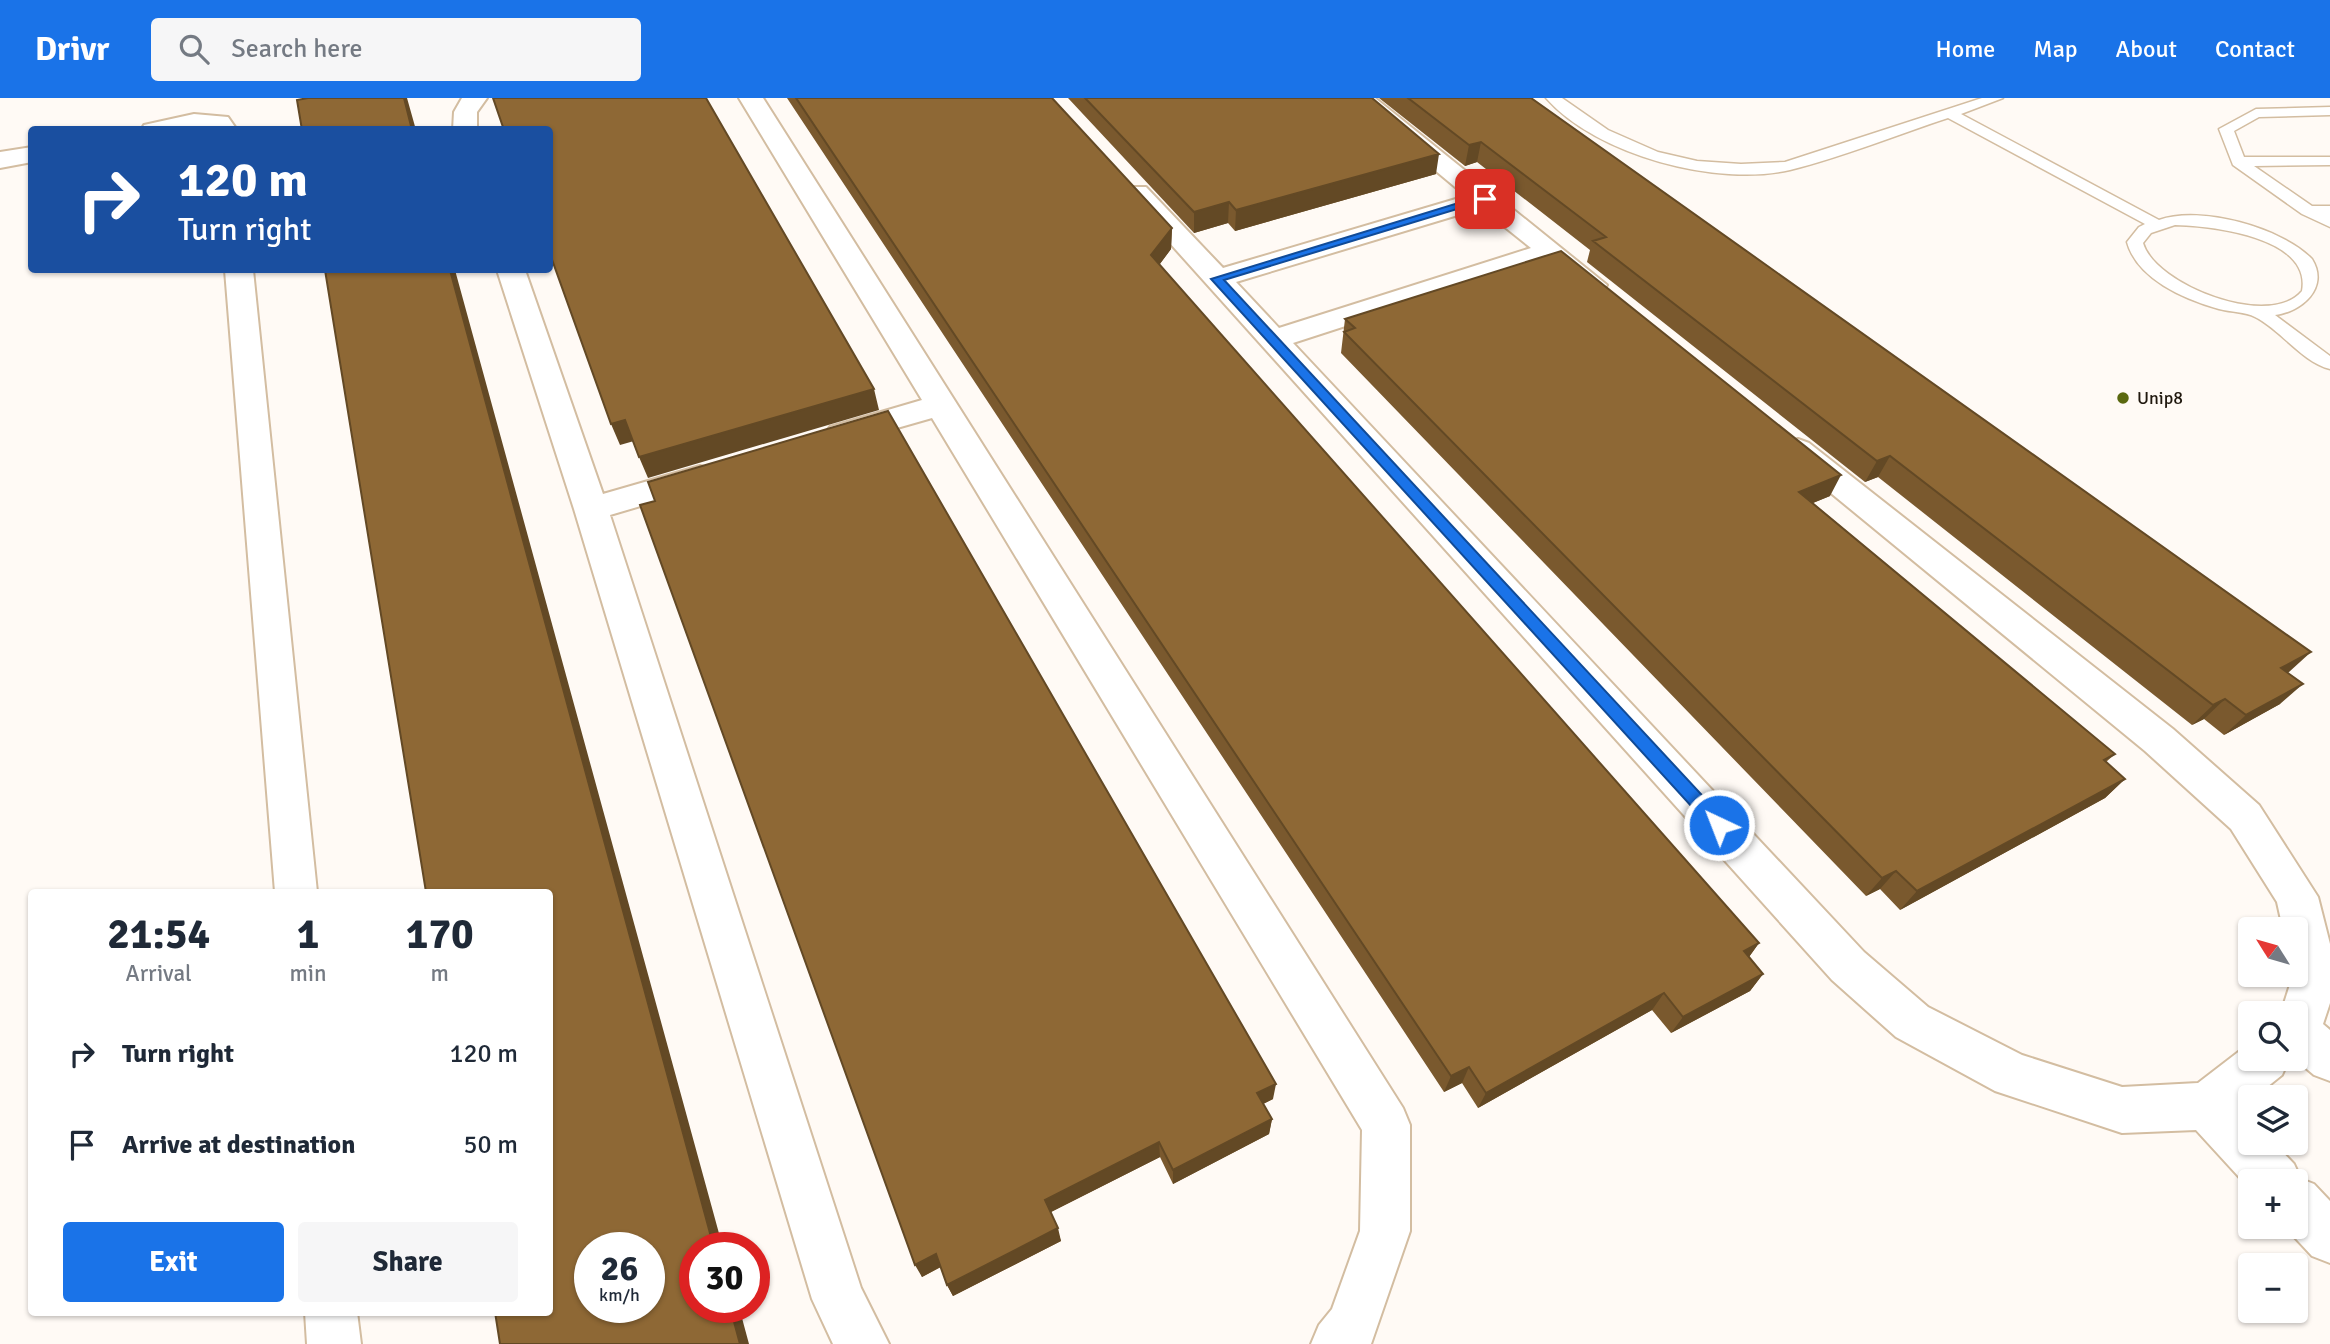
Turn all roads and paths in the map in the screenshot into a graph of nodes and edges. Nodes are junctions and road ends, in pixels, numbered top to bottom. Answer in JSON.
{"nodes":[{"id":1,"x":475,"y":98,"type":"edge"},
{"id":2,"x":751,"y":98,"type":"edge"},
{"id":3,"x":1360,"y":98,"type":"edge"},
{"id":4,"x":1553,"y":98,"type":"edge"},
{"id":5,"x":1996,"y":98,"type":"edge"},
{"id":6,"x":2330,"y":111,"type":"edge"},
{"id":7,"x":1949,"y":113,"type":"junction"},
{"id":8,"x":171,"y":126,"type":"edge"},
{"id":9,"x":222,"y":126,"type":"edge"},
{"id":10,"x":464,"y":126,"type":"edge"},
{"id":11,"x":28,"y":155,"type":"edge"},
{"id":12,"x":0,"y":160,"type":"edge"},
{"id":13,"x":2330,"y":161,"type":"edge"},
{"id":14,"x":2238,"y":162,"type":"junction"},
{"id":15,"x":1115,"y":168,"type":"edge"},
{"id":16,"x":1485,"y":199,"type":"junction"},
{"id":17,"x":2308,"y":211,"type":"junction"},
{"id":18,"x":2330,"y":211,"type":"edge"},
{"id":19,"x":2330,"y":222,"type":"edge"},
{"id":20,"x":2156,"y":224,"type":"junction"},
{"id":21,"x":1550,"y":251,"type":"junction"},
{"id":22,"x":239,"y":273,"type":"edge"},
{"id":23,"x":513,"y":273,"type":"edge"},
{"id":24,"x":1217,"y":279,"type":"junction"},
{"id":25,"x":2325,"y":291,"type":"edge"},
{"id":26,"x":1615,"y":303,"type":"edge"},
{"id":27,"x":2260,"y":312,"type":"junction"},
{"id":28,"x":1273,"y":340,"type":"junction"},
{"id":29,"x":2330,"y":364,"type":"edge"},
{"id":30,"x":940,"y":405,"type":"junction"},
{"id":31,"x":1778,"y":434,"type":"edge"},
{"id":32,"x":806,"y":445,"type":"edge"},
{"id":33,"x":726,"y":469,"type":"edge"},
{"id":34,"x":591,"y":509,"type":"junction"},
{"id":35,"x":296,"y":889,"type":"edge"},
{"id":36,"x":2308,"y":1008,"type":"edge"},
{"id":37,"x":2260,"y":1071,"type":"edge"},
{"id":38,"x":2206,"y":1106,"type":"junction"},
{"id":39,"x":2266,"y":1169,"type":"edge"},
{"id":40,"x":2308,"y":1215,"type":"edge"},
{"id":41,"x":2330,"y":1238,"type":"edge"},
{"id":42,"x":331,"y":1316,"type":"edge"},
{"id":43,"x":334,"y":1344,"type":"edge"},
{"id":44,"x":862,"y":1344,"type":"edge"},
{"id":45,"x":1338,"y":1344,"type":"edge"}],
"edges":[{"from":1,"to":10,"type":"street"},
{"from":2,"to":30,"type":"street"},
{"from":3,"to":16,"type":"street"},
{"from":4,"to":7,"type":"lane"},
{"from":5,"to":7,"type":"lane"},
{"from":6,"to":14,"type":"lane"},
{"from":7,"to":20,"type":"lane"},
{"from":8,"to":9,"type":"street"},
{"from":11,"to":12,"type":"street"},
{"from":13,"to":14,"type":"lane"},
{"from":14,"to":17,"type":"lane"},
{"from":15,"to":24,"type":"street"},
{"from":16,"to":21,"type":"street"},
{"from":16,"to":24,"type":"street"},
{"from":17,"to":18,"type":"lane"},
{"from":17,"to":19,"type":"lane"},
{"from":20,"to":25,"type":"lane"},
{"from":20,"to":27,"type":"lane"},
{"from":21,"to":26,"type":"street"},
{"from":21,"to":28,"type":"street"},
{"from":22,"to":35,"type":"street"},
{"from":23,"to":34,"type":"street"},
{"from":24,"to":28,"type":"street"},
{"from":25,"to":27,"type":"lane"},
{"from":27,"to":29,"type":"lane"},
{"from":28,"to":38,"type":"street"},
{"from":30,"to":32,"type":"street"},
{"from":30,"to":45,"type":"street"},
{"from":31,"to":36,"type":"street"},
{"from":33,"to":34,"type":"street"},
{"from":34,"to":44,"type":"street"},
{"from":37,"to":38,"type":"street"},
{"from":38,"to":39,"type":"street"},
{"from":40,"to":41,"type":"street"},
{"from":42,"to":43,"type":"street"}]}
